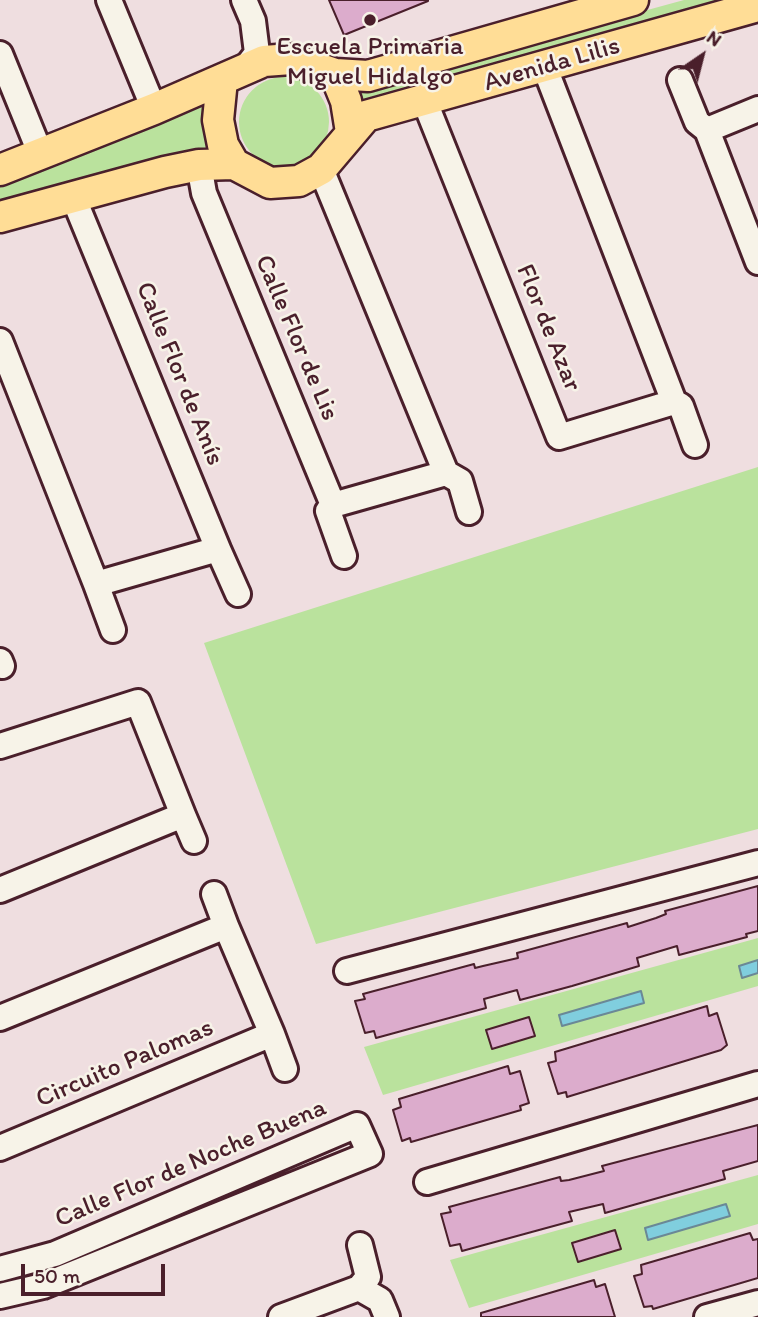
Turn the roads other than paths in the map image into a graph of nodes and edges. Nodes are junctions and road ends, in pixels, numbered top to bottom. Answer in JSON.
{"nodes":[{"id":1,"x":109,"y":0,"type":"edge"},
{"id":2,"x":633,"y":0,"type":"edge"},
{"id":3,"x":758,"y":6,"type":"edge"},
{"id":4,"x":580,"y":7,"type":"edge"},
{"id":5,"x":248,"y":10,"type":"edge"},
{"id":6,"x":0,"y":54,"type":"edge"},
{"id":7,"x":291,"y":59,"type":"junction"},
{"id":8,"x":335,"y":74,"type":"junction"},
{"id":9,"x":233,"y":75,"type":"junction"},
{"id":10,"x":680,"y":80,"type":"dead end"},
{"id":11,"x":549,"y":81,"type":"junction"},
{"id":12,"x":425,"y":102,"type":"junction"},
{"id":13,"x":154,"y":109,"type":"junction"},
{"id":14,"x":758,"y":109,"type":"edge"},
{"id":15,"x":707,"y":130,"type":"junction"},
{"id":16,"x":351,"y":132,"type":"junction"},
{"id":17,"x":41,"y":155,"type":"junction"},
{"id":18,"x":234,"y":163,"type":"junction"},
{"id":19,"x":0,"y":170,"type":"edge"},
{"id":20,"x":201,"y":179,"type":"junction"},
{"id":21,"x":327,"y":183,"type":"junction"},
{"id":22,"x":79,"y":210,"type":"junction"},
{"id":23,"x":0,"y":217,"type":"edge"},
{"id":24,"x":758,"y":262,"type":"edge"},
{"id":25,"x":0,"y":341,"type":"edge"},
{"id":26,"x":674,"y":401,"type":"junction"},
{"id":27,"x":695,"y":445,"type":"dead end"},
{"id":28,"x":446,"y":472,"type":"junction"},
{"id":29,"x":333,"y":505,"type":"junction"},
{"id":30,"x":469,"y":512,"type":"dead end"},
{"id":31,"x":218,"y":549,"type":"junction"},
{"id":32,"x":344,"y":556,"type":"dead end"},
{"id":33,"x":96,"y":584,"type":"junction"},
{"id":34,"x":238,"y":594,"type":"dead end"},
{"id":35,"x":113,"y":631,"type":"dead end"},
{"id":36,"x":0,"y":746,"type":"edge"},
{"id":37,"x":183,"y":815,"type":"junction"},
{"id":38,"x":194,"y":841,"type":"dead end"},
{"id":39,"x":758,"y":863,"type":"edge"},
{"id":40,"x":0,"y":890,"type":"edge"},
{"id":41,"x":214,"y":894,"type":"dead end"},
{"id":42,"x":226,"y":926,"type":"junction"},
{"id":43,"x":347,"y":971,"type":"dead end"},
{"id":44,"x":0,"y":1018,"type":"edge"},
{"id":45,"x":272,"y":1034,"type":"junction"},
{"id":46,"x":285,"y":1069,"type":"dead end"},
{"id":47,"x":758,"y":1084,"type":"edge"},
{"id":48,"x":0,"y":1148,"type":"edge"},
{"id":49,"x":428,"y":1182,"type":"dead end"},
{"id":50,"x":360,"y":1245,"type":"dead end"},
{"id":51,"x":0,"y":1269,"type":"edge"},
{"id":52,"x":359,"y":1288,"type":"junction"},
{"id":53,"x":0,"y":1296,"type":"edge"},
{"id":54,"x":758,"y":1303,"type":"edge"},
{"id":55,"x":281,"y":1317,"type":"edge"},
{"id":56,"x":387,"y":1317,"type":"edge"},
{"id":57,"x":708,"y":1317,"type":"edge"}],
"edges":[{"from":1,"to":13,"type":"street"},
{"from":2,"to":4,"type":"main road","name":"Avenida Lilis"},
{"from":3,"to":11,"type":"main road","name":"Avenida Lilis"},
{"from":4,"to":8,"type":"main road","name":"Avenida Lilis"},
{"from":5,"to":7,"type":"street"},
{"from":5,"to":9,"type":"street"},
{"from":6,"to":17,"type":"street"},
{"from":7,"to":8,"type":"main road"},
{"from":7,"to":9,"type":"main road"},
{"from":8,"to":16,"type":"main road"},
{"from":9,"to":13,"type":"main road"},
{"from":9,"to":18,"type":"main road"},
{"from":10,"to":15,"type":"street"},
{"from":11,"to":12,"type":"main road","name":"Avenida Lilis"},
{"from":11,"to":26,"type":"street"},
{"from":12,"to":16,"type":"main road","name":"Avenida Lilis"},
{"from":12,"to":26,"type":"street","name":"Flor de Azar"},
{"from":13,"to":17,"type":"main road"},
{"from":14,"to":15,"type":"street"},
{"from":15,"to":24,"type":"street"},
{"from":16,"to":21,"type":"main road"},
{"from":17,"to":19,"type":"main road"},
{"from":18,"to":20,"type":"main road"},
{"from":18,"to":21,"type":"main road"},
{"from":20,"to":22,"type":"main road"},
{"from":20,"to":29,"type":"street","name":"Calle Flor de Lis"},
{"from":21,"to":28,"type":"street"},
{"from":22,"to":23,"type":"main road"},
{"from":22,"to":31,"type":"street","name":"Calle Flor de Anís"},
{"from":25,"to":33,"type":"street"},
{"from":26,"to":27,"type":"street"},
{"from":28,"to":29,"type":"street"},
{"from":28,"to":30,"type":"street"},
{"from":29,"to":32,"type":"street","name":"Calle Flor de Lis"},
{"from":31,"to":33,"type":"street"},
{"from":31,"to":34,"type":"street","name":"Calle Flor de Anís"},
{"from":33,"to":35,"type":"street"},
{"from":36,"to":37,"type":"street"},
{"from":37,"to":38,"type":"street"},
{"from":37,"to":40,"type":"street"},
{"from":39,"to":43,"type":"street"},
{"from":41,"to":42,"type":"street"},
{"from":42,"to":44,"type":"street"},
{"from":42,"to":45,"type":"street"},
{"from":45,"to":46,"type":"street"},
{"from":45,"to":48,"type":"street","name":"Circuito Palomas"},
{"from":47,"to":49,"type":"street"},
{"from":50,"to":52,"type":"street"},
{"from":51,"to":53,"type":"street","name":"Calle Flor de Noche Buena"},
{"from":52,"to":55,"type":"street"},
{"from":52,"to":56,"type":"street"},
{"from":54,"to":57,"type":"street"}]}
